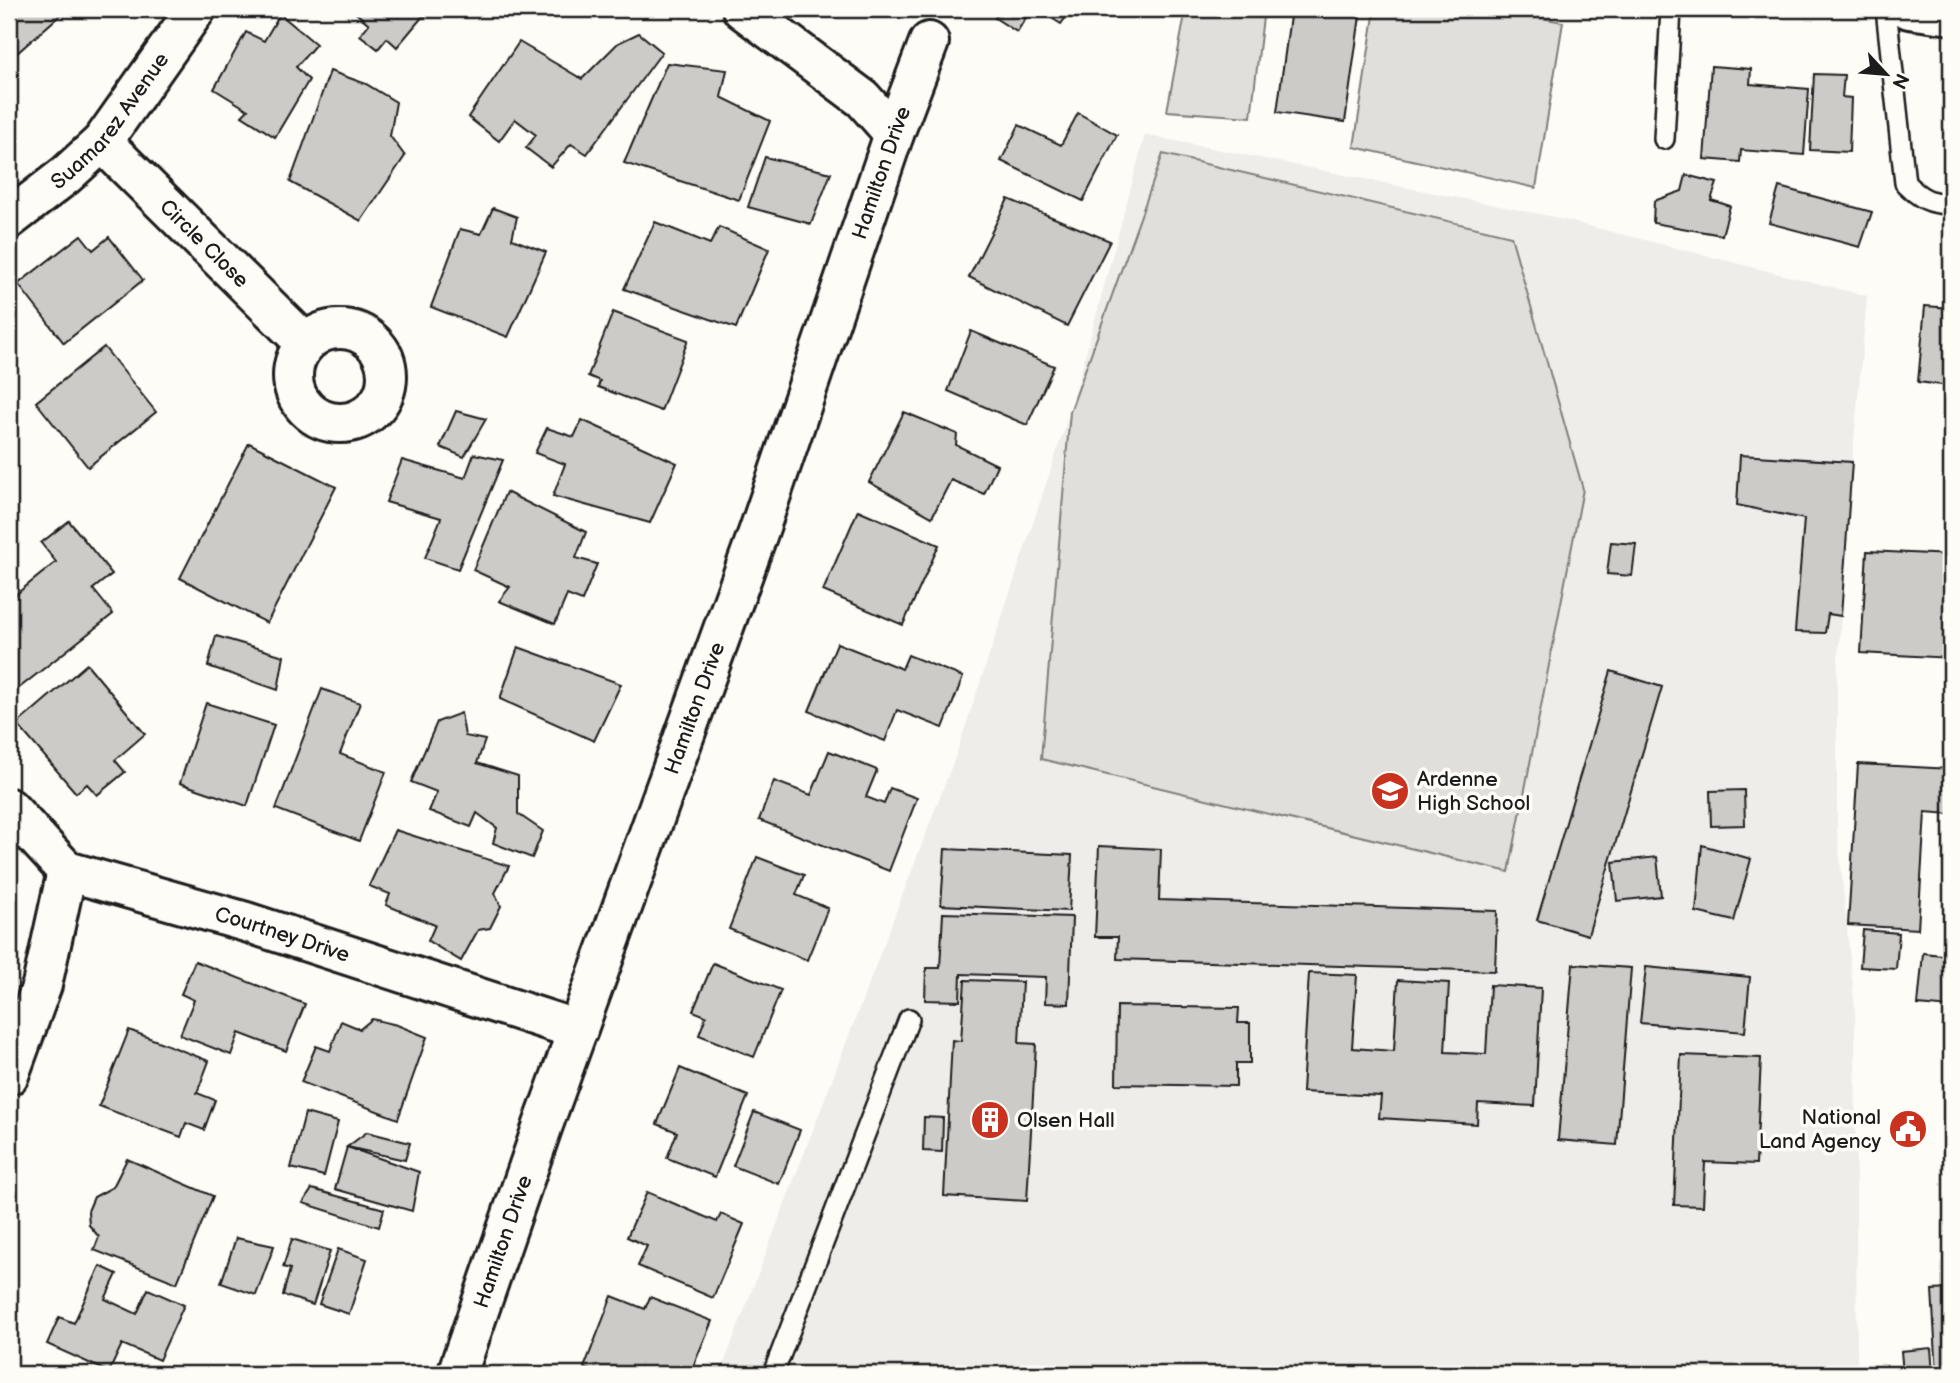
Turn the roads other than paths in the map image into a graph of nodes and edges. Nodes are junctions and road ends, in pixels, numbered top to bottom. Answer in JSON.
{"nodes":[{"id":1,"x":195,"y":9,"type":"edge"},
{"id":2,"x":742,"y":9,"type":"edge"},
{"id":3,"x":1671,"y":9,"type":"edge"},
{"id":4,"x":1886,"y":9,"type":"edge"},
{"id":5,"x":1909,"y":9,"type":"edge"},
{"id":6,"x":1951,"y":15,"type":"edge"},
{"id":7,"x":929,"y":42,"type":"dead end"},
{"id":8,"x":894,"y":134,"type":"junction"},
{"id":9,"x":1664,"y":139,"type":"dead end"},
{"id":10,"x":102,"y":142,"type":"junction"},
{"id":11,"x":1951,"y":204,"type":"edge"},
{"id":12,"x":9,"y":219,"type":"edge"},
{"id":13,"x":305,"y":343,"type":"dead end"},
{"id":14,"x":9,"y":808,"type":"edge"},
{"id":15,"x":68,"y":871,"type":"junction"},
{"id":16,"x":909,"y":1019,"type":"dead end"},
{"id":17,"x":578,"y":1030,"type":"junction"},
{"id":18,"x":9,"y":1075,"type":"edge"},
{"id":19,"x":457,"y":1374,"type":"edge"},
{"id":20,"x":773,"y":1374,"type":"edge"}],
"edges":[{"from":1,"to":10,"type":"street","name":"Suamarez Avenue"},
{"from":2,"to":8,"type":"street"},
{"from":3,"to":9,"type":"lane"},
{"from":4,"to":11,"type":"lane"},
{"from":5,"to":6,"type":"street"},
{"from":7,"to":8,"type":"street","name":"Hamilton Drive"},
{"from":8,"to":17,"type":"street","name":"Hamilton Drive"},
{"from":10,"to":12,"type":"street","name":"Suamarez Avenue"},
{"from":10,"to":13,"type":"street","name":"Circle Close"},
{"from":14,"to":15,"type":"street"},
{"from":15,"to":17,"type":"street","name":"Courtney Drive"},
{"from":15,"to":18,"type":"street"},
{"from":16,"to":20,"type":"lane"},
{"from":17,"to":19,"type":"street","name":"Hamilton Drive"}]}
